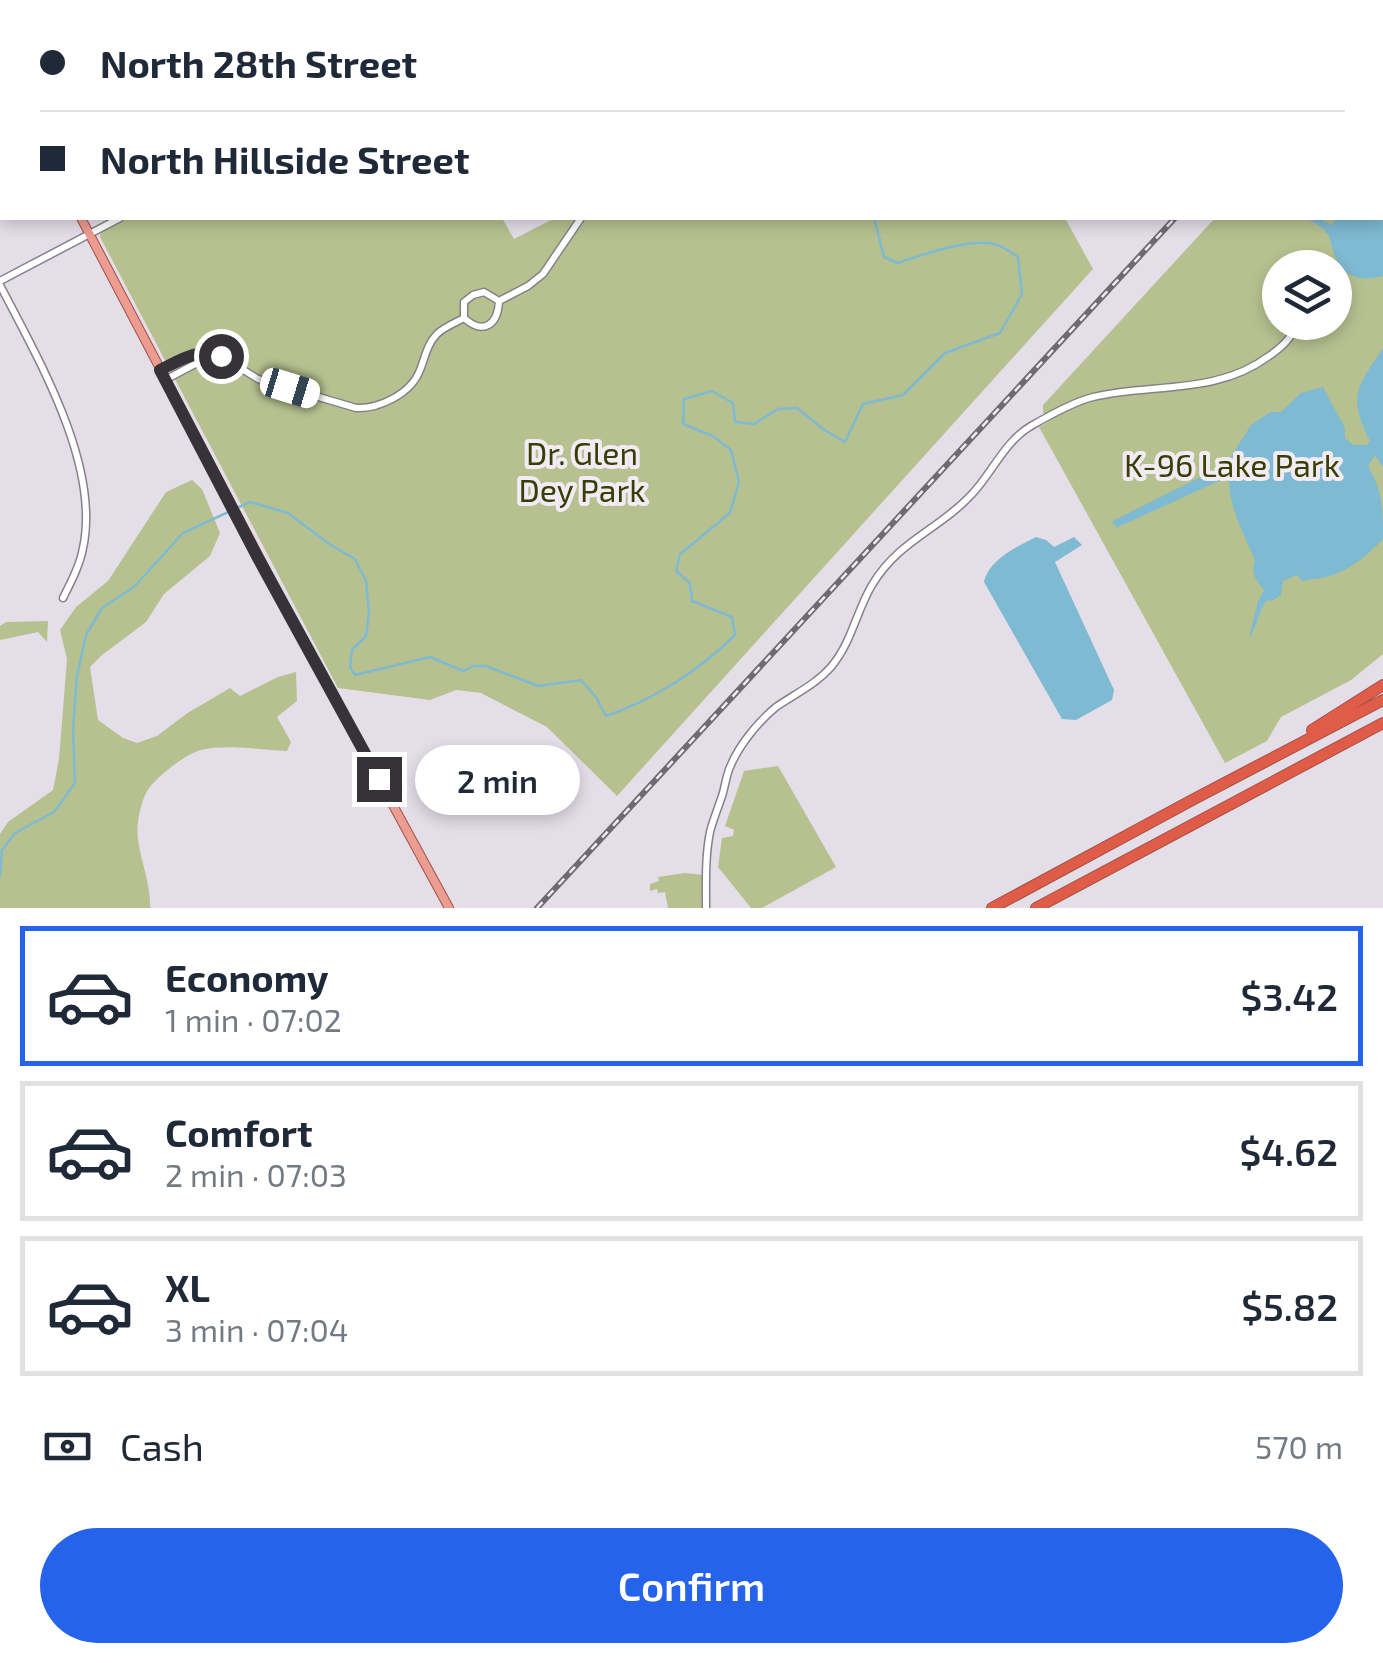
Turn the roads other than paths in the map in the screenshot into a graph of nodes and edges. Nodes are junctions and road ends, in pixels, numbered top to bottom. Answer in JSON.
{"nodes":[{"id":1,"x":82,"y":220,"type":"edge"},
{"id":2,"x":116,"y":220,"type":"edge"},
{"id":3,"x":581,"y":220,"type":"edge"},
{"id":4,"x":90,"y":234,"type":"junction"},
{"id":5,"x":0,"y":283,"type":"edge"},
{"id":6,"x":499,"y":301,"type":"junction"},
{"id":7,"x":464,"y":318,"type":"junction"},
{"id":8,"x":1287,"y":340,"type":"edge"},
{"id":9,"x":221,"y":356,"type":"junction"},
{"id":10,"x":160,"y":370,"type":"junction"},
{"id":11,"x":165,"y":380,"type":"junction"},
{"id":12,"x":63,"y":598,"type":"dead end"},
{"id":13,"x":1383,"y":685,"type":"edge"},
{"id":14,"x":1383,"y":700,"type":"edge"},
{"id":15,"x":1383,"y":723,"type":"edge"},
{"id":16,"x":1268,"y":760,"type":"junction"},
{"id":17,"x":450,"y":908,"type":"edge"},
{"id":18,"x":706,"y":908,"type":"edge"},
{"id":19,"x":992,"y":908,"type":"edge"},
{"id":20,"x":1036,"y":908,"type":"edge"}],
"edges":[{"from":1,"to":4,"type":"main road"},
{"from":2,"to":4,"type":"street"},
{"from":3,"to":6,"type":"street"},
{"from":4,"to":5,"type":"street"},
{"from":4,"to":10,"type":"main road"},
{"from":5,"to":12,"type":"street"},
{"from":6,"to":7,"type":"street"},
{"from":6,"to":7,"type":"street"},
{"from":7,"to":9,"type":"street"},
{"from":8,"to":18,"type":"street"},
{"from":9,"to":10,"type":"street"},
{"from":9,"to":11,"type":"street"},
{"from":10,"to":11,"type":"main road"},
{"from":11,"to":17,"type":"main road"},
{"from":13,"to":16,"type":"highway"},
{"from":14,"to":16,"type":"highway"},
{"from":15,"to":20,"type":"highway"},
{"from":16,"to":19,"type":"highway"}]}
